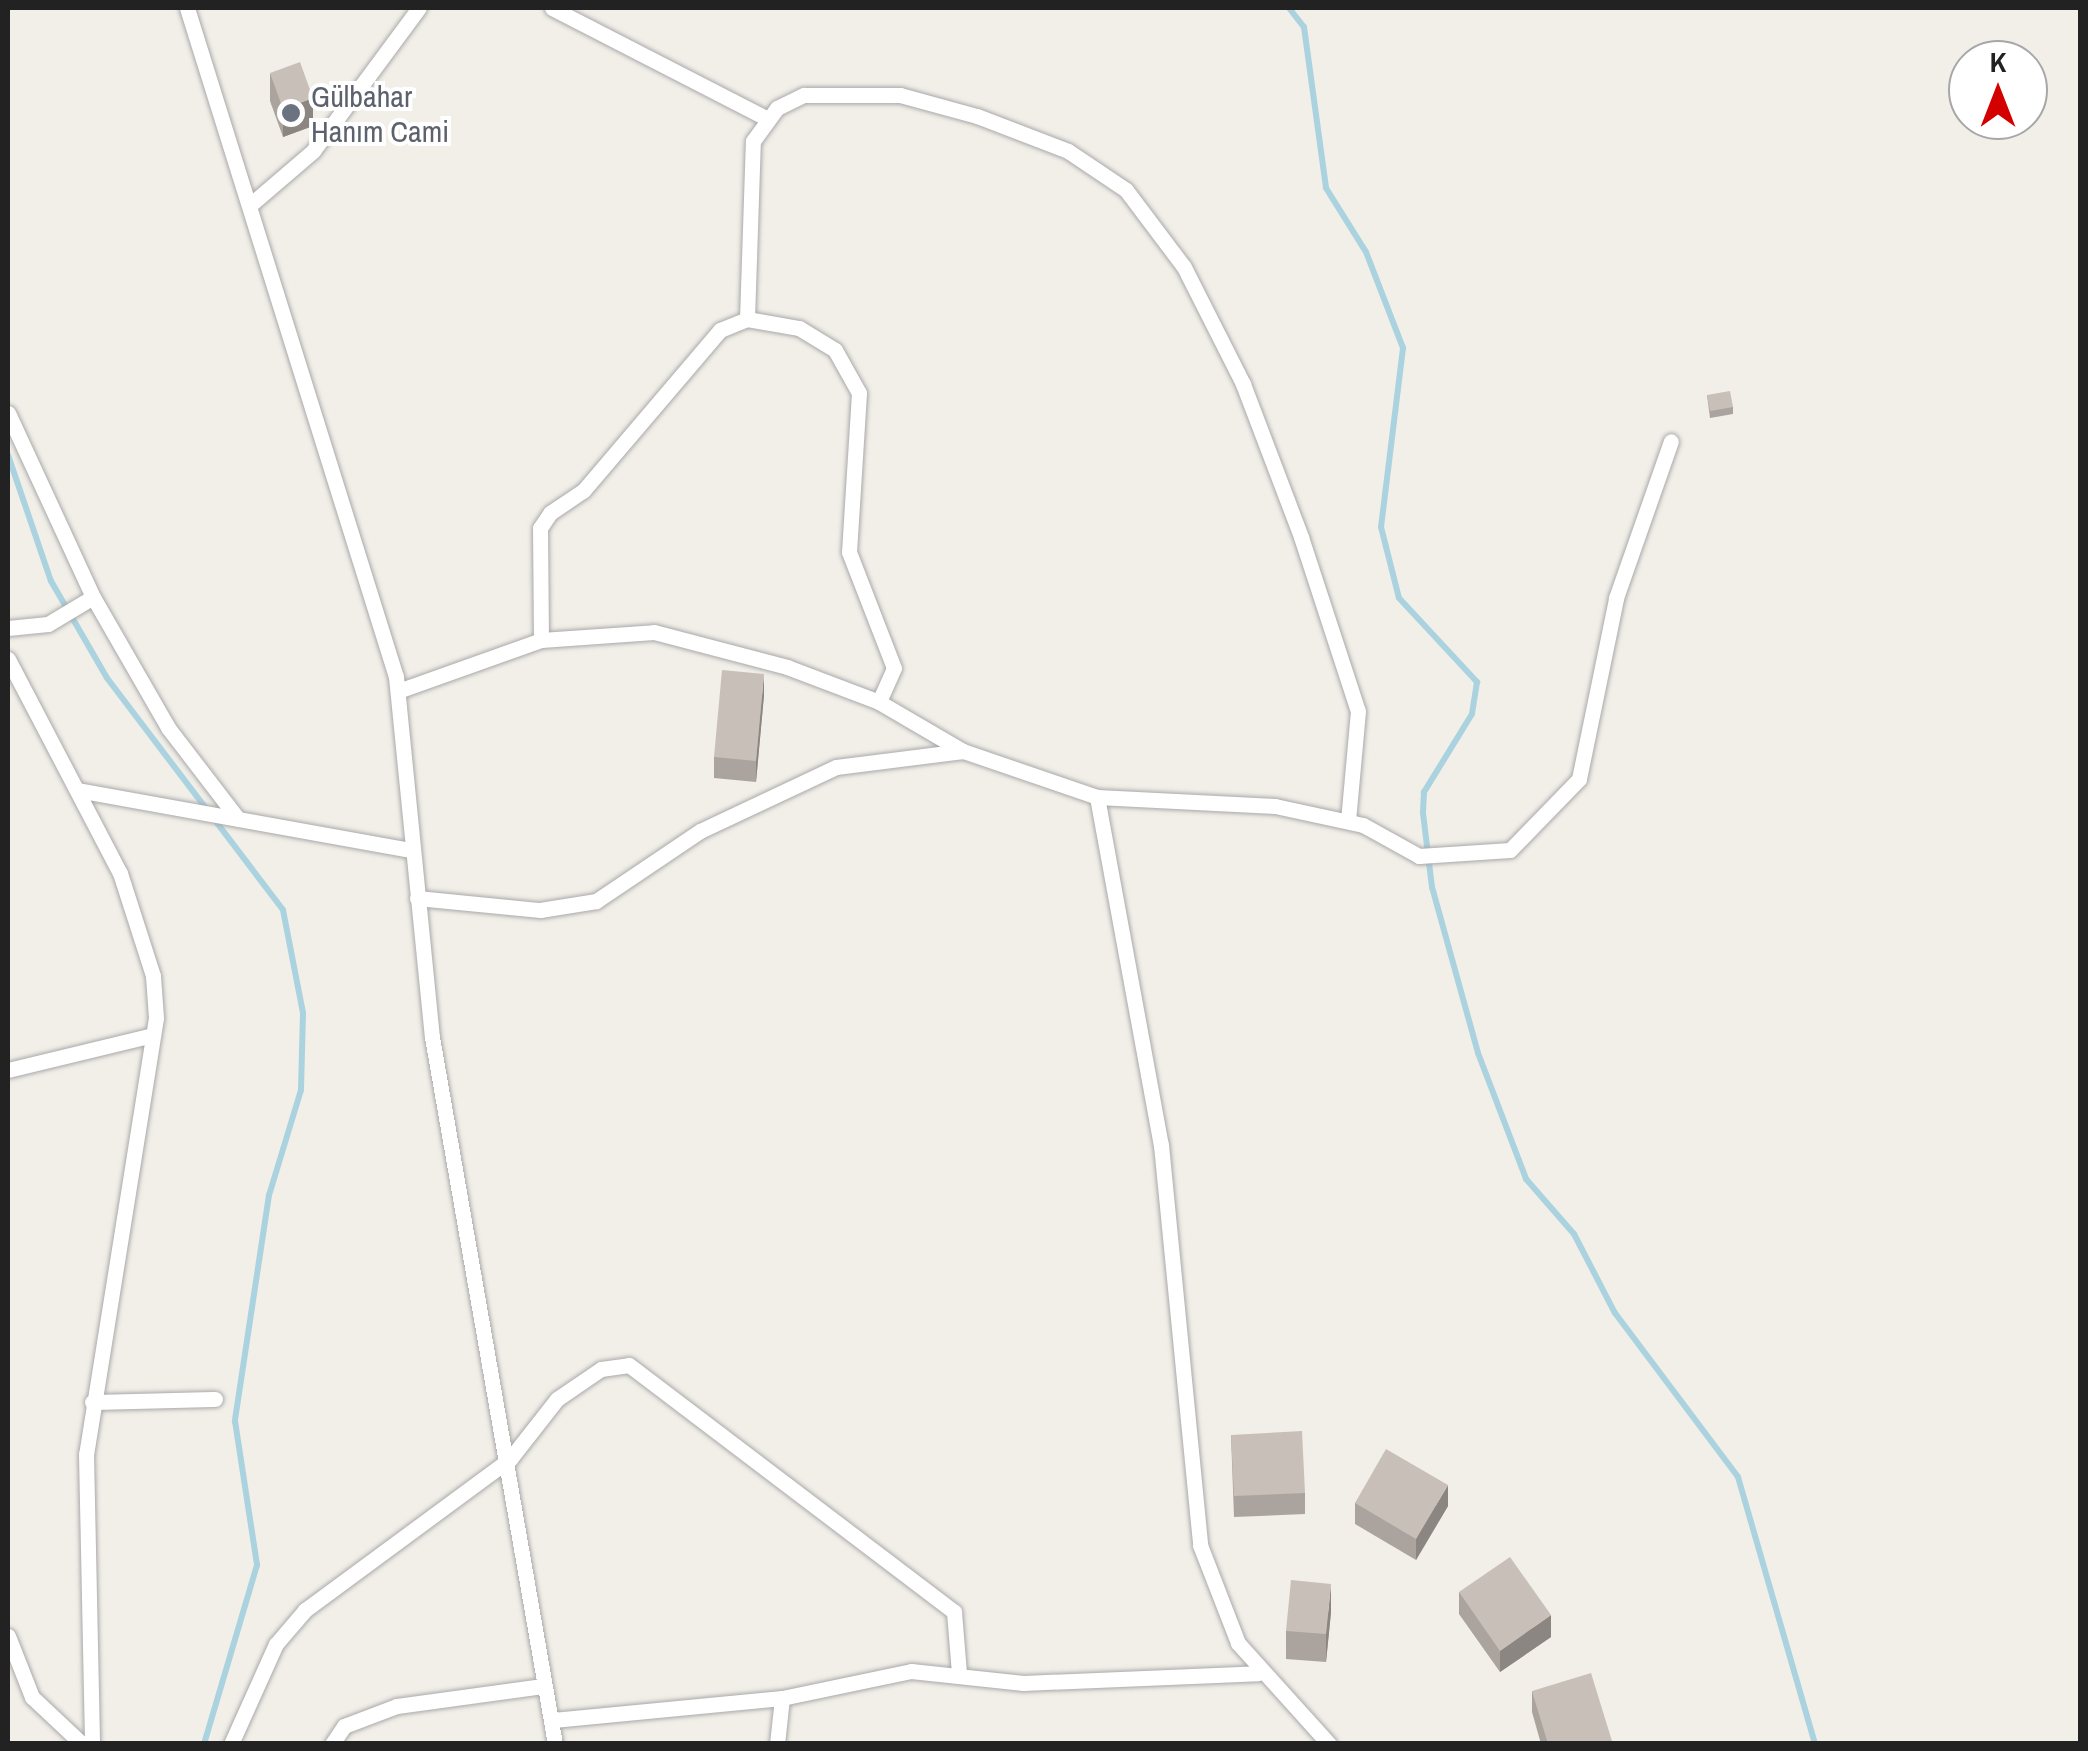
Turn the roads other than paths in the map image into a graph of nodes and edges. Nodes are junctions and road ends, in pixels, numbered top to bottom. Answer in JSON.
{"nodes":[{"id":1,"x":187,"y":8,"type":"edge"},
{"id":2,"x":419,"y":8,"type":"edge"},
{"id":3,"x":552,"y":8,"type":"edge"},
{"id":4,"x":766,"y":118,"type":"junction"},
{"id":5,"x":250,"y":205,"type":"junction"},
{"id":6,"x":747,"y":319,"type":"junction"},
{"id":7,"x":8,"y":413,"type":"edge"},
{"id":8,"x":1672,"y":441,"type":"dead end"},
{"id":9,"x":89,"y":600,"type":"junction"},
{"id":10,"x":8,"y":628,"type":"edge"},
{"id":11,"x":541,"y":640,"type":"junction"},
{"id":12,"x":8,"y":659,"type":"edge"},
{"id":13,"x":398,"y":691,"type":"junction"},
{"id":14,"x":878,"y":702,"type":"junction"},
{"id":15,"x":963,"y":751,"type":"junction"},
{"id":16,"x":76,"y":790,"type":"junction"},
{"id":17,"x":1097,"y":796,"type":"junction"},
{"id":18,"x":231,"y":818,"type":"junction"},
{"id":19,"x":1348,"y":822,"type":"junction"},
{"id":20,"x":411,"y":850,"type":"junction"},
{"id":21,"x":416,"y":898,"type":"junction"},
{"id":22,"x":153,"y":1035,"type":"junction"},
{"id":23,"x":8,"y":1070,"type":"edge"},
{"id":24,"x":215,"y":1399,"type":"dead end"},
{"id":25,"x":92,"y":1402,"type":"junction"},
{"id":26,"x":510,"y":1459,"type":"junction"},
{"id":27,"x":8,"y":1636,"type":"edge"},
{"id":28,"x":959,"y":1673,"type":"junction"},
{"id":29,"x":1258,"y":1673,"type":"junction"},
{"id":30,"x":543,"y":1686,"type":"junction"},
{"id":31,"x":782,"y":1698,"type":"junction"},
{"id":32,"x":553,"y":1720,"type":"junction"},
{"id":33,"x":82,"y":1744,"type":"edge"},
{"id":34,"x":92,"y":1744,"type":"edge"},
{"id":35,"x":231,"y":1744,"type":"edge"},
{"id":36,"x":332,"y":1744,"type":"edge"},
{"id":37,"x":555,"y":1744,"type":"edge"},
{"id":38,"x":777,"y":1744,"type":"edge"},
{"id":39,"x":1329,"y":1744,"type":"edge"}],
"edges":[{"from":1,"to":5,"type":"street"},
{"from":2,"to":5,"type":"street"},
{"from":3,"to":4,"type":"street"},
{"from":4,"to":6,"type":"street"},
{"from":4,"to":19,"type":"street"},
{"from":5,"to":13,"type":"street"},
{"from":6,"to":11,"type":"street"},
{"from":6,"to":14,"type":"street"},
{"from":7,"to":9,"type":"street"},
{"from":8,"to":19,"type":"street"},
{"from":9,"to":10,"type":"street"},
{"from":9,"to":18,"type":"street"},
{"from":11,"to":13,"type":"street"},
{"from":11,"to":14,"type":"street"},
{"from":12,"to":16,"type":"street"},
{"from":13,"to":20,"type":"street"},
{"from":14,"to":15,"type":"street"},
{"from":15,"to":17,"type":"street"},
{"from":15,"to":21,"type":"street"},
{"from":16,"to":18,"type":"street"},
{"from":16,"to":22,"type":"street"},
{"from":17,"to":19,"type":"street"},
{"from":17,"to":29,"type":"street"},
{"from":18,"to":20,"type":"street"},
{"from":20,"to":21,"type":"street"},
{"from":21,"to":26,"type":"street"},
{"from":22,"to":23,"type":"street"},
{"from":22,"to":25,"type":"street"},
{"from":24,"to":25,"type":"street"},
{"from":25,"to":34,"type":"street"},
{"from":26,"to":28,"type":"street"},
{"from":26,"to":30,"type":"street"},
{"from":26,"to":35,"type":"street"},
{"from":27,"to":33,"type":"street"},
{"from":28,"to":29,"type":"street"},
{"from":28,"to":31,"type":"street"},
{"from":29,"to":39,"type":"street"},
{"from":30,"to":32,"type":"street"},
{"from":30,"to":36,"type":"street"},
{"from":31,"to":32,"type":"street"},
{"from":31,"to":38,"type":"street"},
{"from":32,"to":37,"type":"street"}]}
